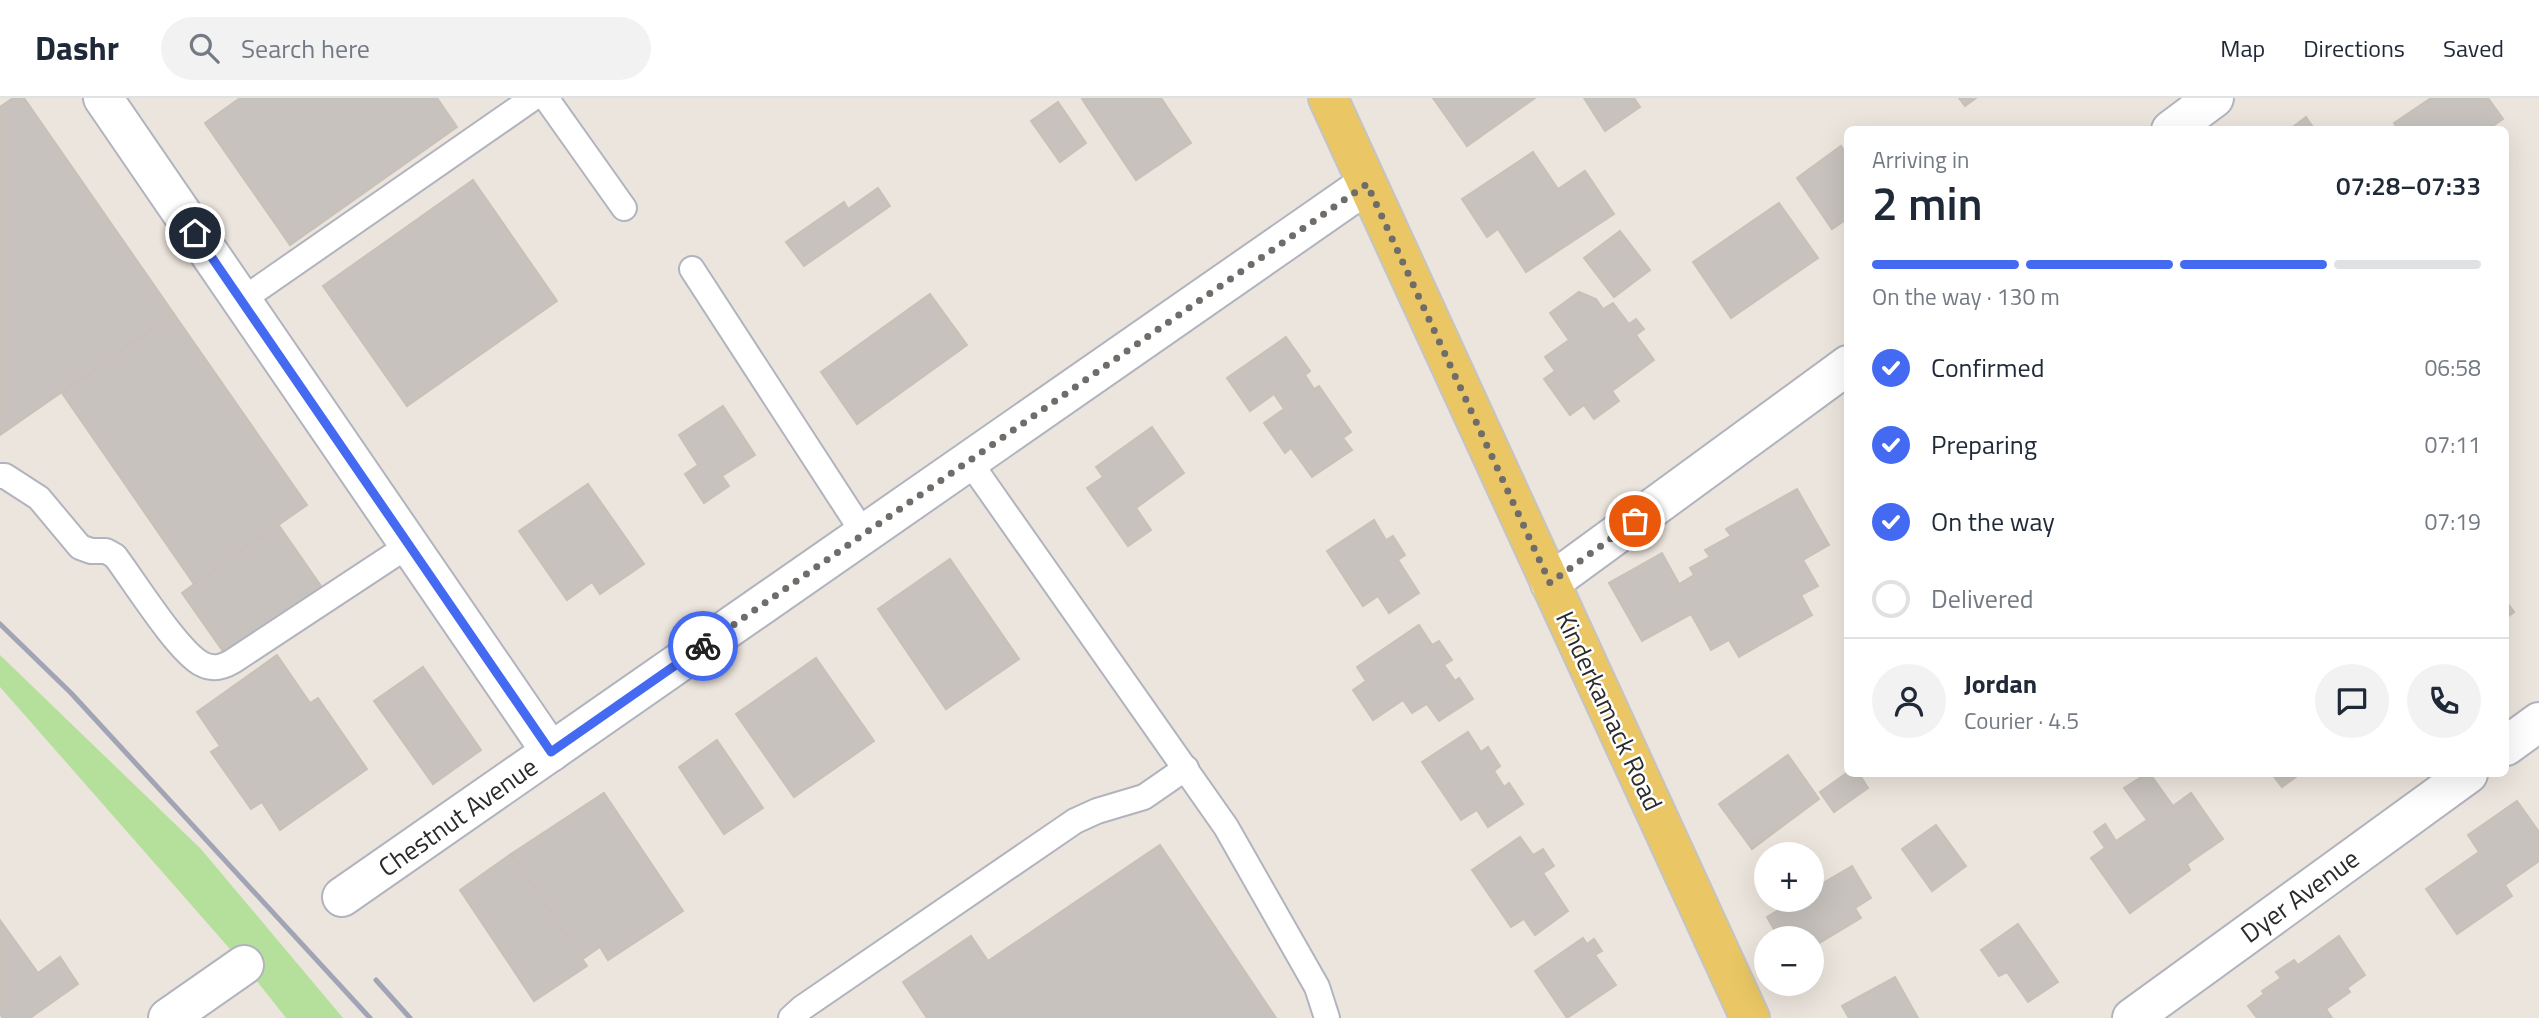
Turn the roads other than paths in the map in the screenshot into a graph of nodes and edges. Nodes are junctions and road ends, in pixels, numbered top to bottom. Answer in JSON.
{"nodes":[{"id":1,"x":103,"y":98,"type":"edge"},
{"id":2,"x":533,"y":98,"type":"edge"},
{"id":3,"x":546,"y":98,"type":"edge"},
{"id":4,"x":1328,"y":98,"type":"edge"},
{"id":5,"x":2214,"y":98,"type":"edge"},
{"id":6,"x":2176,"y":126,"type":"edge"},
{"id":7,"x":1367,"y":184,"type":"junction"},
{"id":8,"x":624,"y":208,"type":"dead end"},
{"id":9,"x":692,"y":269,"type":"dead end"},
{"id":10,"x":242,"y":300,"type":"junction"},
{"id":11,"x":1844,"y":368,"type":"edge"},
{"id":12,"x":969,"y":461,"type":"junction"},
{"id":13,"x":0,"y":476,"type":"edge"},
{"id":14,"x":864,"y":534,"type":"junction"},
{"id":15,"x":409,"y":545,"type":"junction"},
{"id":16,"x":1550,"y":583,"type":"junction"},
{"id":17,"x":2539,"y":722,"type":"edge"},
{"id":18,"x":2509,"y":744,"type":"edge"},
{"id":19,"x":551,"y":752,"type":"junction"},
{"id":20,"x":1186,"y":768,"type":"junction"},
{"id":21,"x":2464,"y":777,"type":"edge"},
{"id":22,"x":342,"y":897,"type":"dead end"},
{"id":23,"x":244,"y":965,"type":"dead end"},
{"id":24,"x":168,"y":1018,"type":"edge"},
{"id":25,"x":791,"y":1018,"type":"edge"},
{"id":26,"x":1327,"y":1018,"type":"edge"},
{"id":27,"x":1750,"y":1018,"type":"edge"},
{"id":28,"x":2132,"y":1018,"type":"edge"}],
"edges":[{"from":1,"to":10,"type":"street"},
{"from":2,"to":10,"type":"lane"},
{"from":3,"to":8,"type":"lane"},
{"from":4,"to":7,"type":"main road","name":"Kinderkamack Road"},
{"from":5,"to":6,"type":"street"},
{"from":7,"to":12,"type":"street","name":"Chestnut Avenue"},
{"from":7,"to":16,"type":"main road","name":"Kinderkamack Road"},
{"from":9,"to":14,"type":"lane"},
{"from":10,"to":15,"type":"street"},
{"from":11,"to":16,"type":"street"},
{"from":12,"to":14,"type":"street","name":"Chestnut Avenue"},
{"from":12,"to":20,"type":"lane"},
{"from":13,"to":15,"type":"lane"},
{"from":14,"to":19,"type":"street","name":"Chestnut Avenue"},
{"from":15,"to":19,"type":"street"},
{"from":16,"to":27,"type":"main road","name":"Kinderkamack Road"},
{"from":17,"to":18,"type":"street"},
{"from":19,"to":22,"type":"street","name":"Chestnut Avenue"},
{"from":20,"to":25,"type":"lane"},
{"from":20,"to":26,"type":"lane"},
{"from":21,"to":28,"type":"street","name":"Dyer Avenue"},
{"from":23,"to":24,"type":"street"}]}
